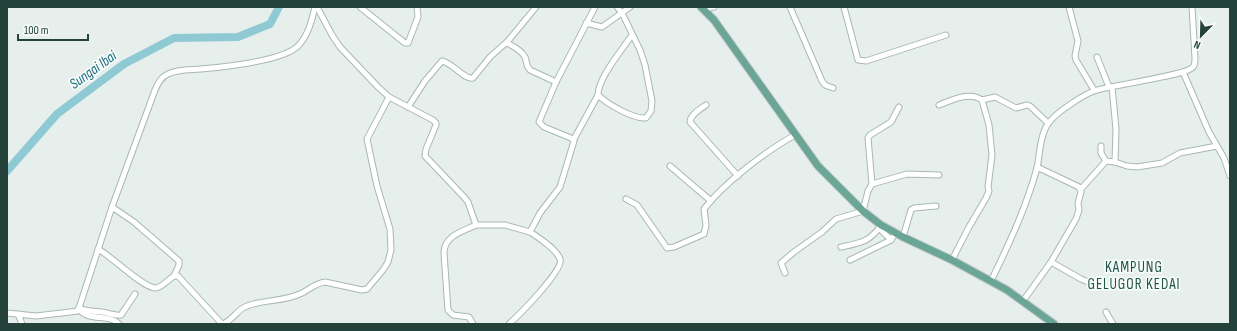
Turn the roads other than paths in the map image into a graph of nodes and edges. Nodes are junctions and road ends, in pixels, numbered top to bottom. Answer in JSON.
{"nodes":[{"id":1,"x":316,"y":7,"type":"edge"},
{"id":2,"x":360,"y":7,"type":"edge"},
{"id":3,"x":417,"y":7,"type":"edge"},
{"id":4,"x":536,"y":7,"type":"edge"},
{"id":5,"x":595,"y":7,"type":"edge"},
{"id":6,"x":617,"y":7,"type":"edge"},
{"id":7,"x":630,"y":7,"type":"edge"},
{"id":8,"x":714,"y":7,"type":"edge"},
{"id":9,"x":790,"y":7,"type":"edge"},
{"id":10,"x":844,"y":7,"type":"edge"},
{"id":11,"x":1070,"y":7,"type":"edge"},
{"id":12,"x":1192,"y":7,"type":"edge"},
{"id":13,"x":702,"y":8,"type":"edge"},
{"id":14,"x":622,"y":13,"type":"junction"},
{"id":15,"x":586,"y":23,"type":"junction"},
{"id":16,"x":946,"y":34,"type":"dead end"},
{"id":17,"x":632,"y":35,"type":"junction"},
{"id":18,"x":507,"y":43,"type":"junction"},
{"id":19,"x":1097,"y":57,"type":"dead end"},
{"id":20,"x":1183,"y":72,"type":"junction"},
{"id":21,"x":556,"y":82,"type":"junction"},
{"id":22,"x":1111,"y":87,"type":"junction"},
{"id":23,"x":833,"y":88,"type":"dead end"},
{"id":24,"x":1094,"y":90,"type":"junction"},
{"id":25,"x":598,"y":95,"type":"junction"},
{"id":26,"x":389,"y":97,"type":"junction"},
{"id":27,"x":982,"y":100,"type":"junction"},
{"id":28,"x":706,"y":105,"type":"dead end"},
{"id":29,"x":939,"y":105,"type":"dead end"},
{"id":30,"x":408,"y":107,"type":"junction"},
{"id":31,"x":899,"y":107,"type":"dead end"},
{"id":32,"x":1048,"y":123,"type":"junction"},
{"id":33,"x":795,"y":135,"type":"junction"},
{"id":34,"x":574,"y":139,"type":"junction"},
{"id":35,"x":1101,"y":146,"type":"dead end"},
{"id":36,"x":1217,"y":146,"type":"junction"},
{"id":37,"x":1106,"y":161,"type":"junction"},
{"id":38,"x":1115,"y":162,"type":"junction"},
{"id":39,"x":670,"y":166,"type":"dead end"},
{"id":40,"x":1037,"y":167,"type":"junction"},
{"id":41,"x":939,"y":175,"type":"dead end"},
{"id":42,"x":738,"y":176,"type":"junction"},
{"id":43,"x":1230,"y":176,"type":"edge"},
{"id":44,"x":872,"y":184,"type":"junction"},
{"id":45,"x":1081,"y":190,"type":"junction"},
{"id":46,"x":626,"y":199,"type":"dead end"},
{"id":47,"x":710,"y":201,"type":"junction"},
{"id":48,"x":936,"y":206,"type":"dead end"},
{"id":49,"x":116,"y":209,"type":"junction"},
{"id":50,"x":863,"y":212,"type":"junction"},
{"id":51,"x":476,"y":225,"type":"junction"},
{"id":52,"x":880,"y":227,"type":"junction"},
{"id":53,"x":530,"y":232,"type":"junction"},
{"id":54,"x":895,"y":233,"type":"junction"},
{"id":55,"x":903,"y":237,"type":"junction"},
{"id":56,"x":891,"y":240,"type":"junction"},
{"id":57,"x":841,"y":247,"type":"dead end"},
{"id":58,"x":99,"y":249,"type":"junction"},
{"id":59,"x":850,"y":260,"type":"dead end"},
{"id":60,"x":952,"y":260,"type":"junction"},
{"id":61,"x":1051,"y":262,"type":"junction"},
{"id":62,"x":786,"y":273,"type":"dead end"},
{"id":63,"x":174,"y":276,"type":"junction"},
{"id":64,"x":991,"y":281,"type":"junction"},
{"id":65,"x":1100,"y":286,"type":"dead end"},
{"id":66,"x":135,"y":294,"type":"dead end"},
{"id":67,"x":1023,"y":301,"type":"junction"},
{"id":68,"x":79,"y":309,"type":"junction"},
{"id":69,"x":1106,"y":312,"type":"dead end"},
{"id":70,"x":12,"y":314,"type":"edge"},
{"id":71,"x":22,"y":324,"type":"edge"},
{"id":72,"x":119,"y":324,"type":"edge"},
{"id":73,"x":474,"y":324,"type":"edge"},
{"id":74,"x":509,"y":324,"type":"edge"},
{"id":75,"x":1054,"y":324,"type":"edge"},
{"id":76,"x":1113,"y":324,"type":"edge"}],
"edges":[{"from":1,"to":26,"type":"street"},
{"from":1,"to":49,"type":"street"},
{"from":2,"to":3,"type":"street"},
{"from":4,"to":18,"type":"street"},
{"from":5,"to":15,"type":"street"},
{"from":6,"to":14,"type":"street"},
{"from":7,"to":14,"type":"street"},
{"from":8,"to":13,"type":"street"},
{"from":9,"to":23,"type":"street"},
{"from":10,"to":16,"type":"street"},
{"from":11,"to":24,"type":"street"},
{"from":12,"to":20,"type":"street"},
{"from":13,"to":33,"type":"main road"},
{"from":14,"to":15,"type":"street"},
{"from":14,"to":17,"type":"street"},
{"from":15,"to":21,"type":"street"},
{"from":17,"to":25,"type":"street"},
{"from":17,"to":25,"type":"street"},
{"from":18,"to":21,"type":"street"},
{"from":18,"to":30,"type":"street"},
{"from":19,"to":22,"type":"street"},
{"from":20,"to":22,"type":"street"},
{"from":20,"to":36,"type":"street"},
{"from":21,"to":34,"type":"street"},
{"from":22,"to":24,"type":"street"},
{"from":22,"to":38,"type":"street"},
{"from":24,"to":32,"type":"street"},
{"from":25,"to":34,"type":"street"},
{"from":26,"to":30,"type":"street"},
{"from":26,"to":63,"type":"street"},
{"from":27,"to":29,"type":"street"},
{"from":27,"to":32,"type":"street"},
{"from":27,"to":60,"type":"street"},
{"from":28,"to":42,"type":"street"},
{"from":30,"to":51,"type":"street"},
{"from":31,"to":44,"type":"street"},
{"from":32,"to":40,"type":"street"},
{"from":33,"to":42,"type":"street"},
{"from":33,"to":50,"type":"main road"},
{"from":34,"to":53,"type":"street"},
{"from":35,"to":37,"type":"street"},
{"from":36,"to":38,"type":"street"},
{"from":36,"to":43,"type":"street"},
{"from":37,"to":38,"type":"street"},
{"from":37,"to":45,"type":"street"},
{"from":39,"to":47,"type":"street"},
{"from":40,"to":45,"type":"street"},
{"from":40,"to":64,"type":"street"},
{"from":41,"to":44,"type":"street"},
{"from":42,"to":47,"type":"street"},
{"from":44,"to":50,"type":"street"},
{"from":45,"to":61,"type":"street"},
{"from":46,"to":47,"type":"street"},
{"from":48,"to":55,"type":"street"},
{"from":49,"to":58,"type":"street"},
{"from":49,"to":63,"type":"street"},
{"from":50,"to":52,"type":"main road"},
{"from":50,"to":62,"type":"street"},
{"from":51,"to":53,"type":"street"},
{"from":51,"to":73,"type":"street"},
{"from":52,"to":54,"type":"main road"},
{"from":52,"to":56,"type":"street"},
{"from":52,"to":57,"type":"street"},
{"from":53,"to":74,"type":"street"},
{"from":54,"to":55,"type":"main road"},
{"from":54,"to":56,"type":"street"},
{"from":55,"to":60,"type":"main road"},
{"from":56,"to":59,"type":"street"},
{"from":58,"to":63,"type":"street"},
{"from":58,"to":68,"type":"street"},
{"from":60,"to":64,"type":"main road"},
{"from":61,"to":65,"type":"street"},
{"from":61,"to":67,"type":"street"},
{"from":64,"to":67,"type":"main road"},
{"from":66,"to":68,"type":"street"},
{"from":67,"to":75,"type":"main road"},
{"from":68,"to":70,"type":"street"},
{"from":68,"to":72,"type":"street"},
{"from":69,"to":76,"type":"street"},
{"from":70,"to":71,"type":"street"}]}
